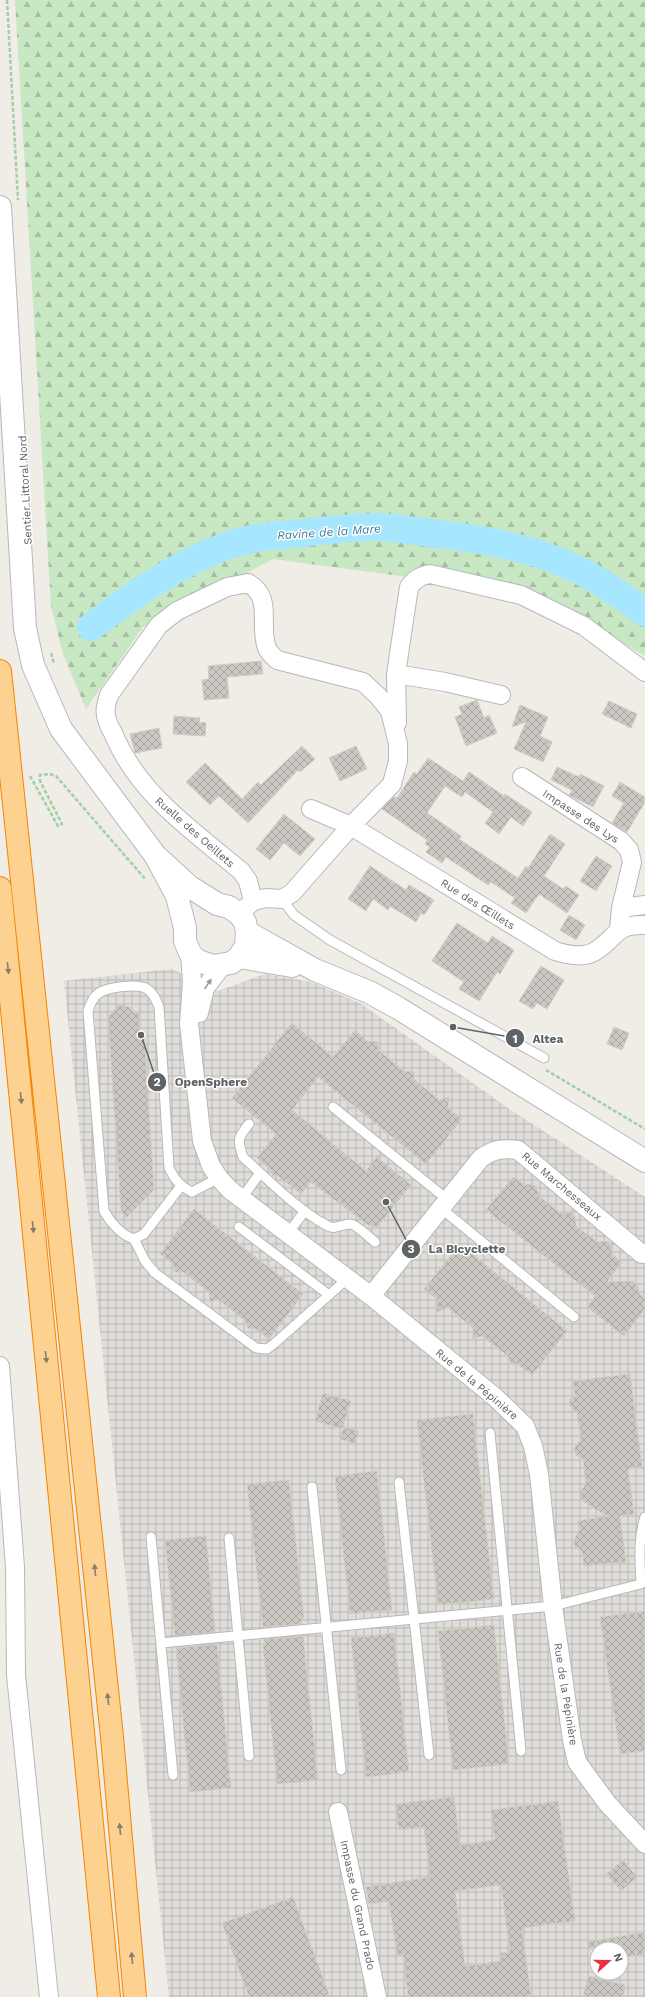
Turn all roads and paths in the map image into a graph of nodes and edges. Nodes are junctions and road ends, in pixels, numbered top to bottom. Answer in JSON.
{"nodes":[{"id":1,"x":7,"y":0,"type":"edge"},
{"id":2,"x":9,"y":206,"type":"edge"},
{"id":3,"x":49,"y":647,"type":"dead end"},
{"id":4,"x":56,"y":668,"type":"dead end"},
{"id":5,"x":0,"y":671,"type":"edge"},
{"id":6,"x":645,"y":672,"type":"edge"},
{"id":7,"x":396,"y":674,"type":"junction"},
{"id":8,"x":501,"y":695,"type":"dead end"},
{"id":9,"x":397,"y":735,"type":"junction"},
{"id":10,"x":29,"y":774,"type":"dead end"},
{"id":11,"x":522,"y":777,"type":"dead end"},
{"id":12,"x":311,"y":809,"type":"dead end"},
{"id":13,"x":351,"y":826,"type":"junction"},
{"id":14,"x":155,"y":855,"type":"junction"},
{"id":15,"x":148,"y":883,"type":"dead end"},
{"id":16,"x":0,"y":888,"type":"edge"},
{"id":17,"x":282,"y":899,"type":"junction"},
{"id":18,"x":217,"y":904,"type":"junction"},
{"id":19,"x":645,"y":905,"type":"edge"},
{"id":20,"x":621,"y":908,"type":"junction"},
{"id":21,"x":247,"y":916,"type":"junction"},
{"id":22,"x":645,"y":925,"type":"edge"},
{"id":23,"x":186,"y":928,"type":"junction"},
{"id":24,"x":618,"y":929,"type":"junction"},
{"id":25,"x":190,"y":953,"type":"junction"},
{"id":26,"x":230,"y":962,"type":"junction"},
{"id":27,"x":315,"y":970,"type":"junction"},
{"id":28,"x":192,"y":1049,"type":"junction"},
{"id":29,"x":544,"y":1058,"type":"dead end"},
{"id":30,"x":333,"y":1107,"type":"dead end"},
{"id":31,"x":249,"y":1124,"type":"dead end"},
{"id":32,"x":645,"y":1162,"type":"edge"},
{"id":33,"x":260,"y":1173,"type":"junction"},
{"id":34,"x":219,"y":1178,"type":"junction"},
{"id":35,"x":181,"y":1186,"type":"junction"},
{"id":36,"x":242,"y":1198,"type":"junction"},
{"id":37,"x":445,"y":1204,"type":"junction"},
{"id":38,"x":305,"y":1211,"type":"junction"},
{"id":39,"x":239,"y":1227,"type":"dead end"},
{"id":40,"x":288,"y":1233,"type":"junction"},
{"id":41,"x":134,"y":1239,"type":"junction"},
{"id":42,"x":375,"y":1242,"type":"dead end"},
{"id":43,"x":644,"y":1256,"type":"edge"},
{"id":44,"x":347,"y":1279,"type":"junction"},
{"id":45,"x":329,"y":1294,"type":"junction"},
{"id":46,"x":371,"y":1296,"type":"junction"},
{"id":47,"x":574,"y":1317,"type":"dead end"},
{"id":48,"x":0,"y":1366,"type":"edge"},
{"id":49,"x":490,"y":1433,"type":"dead end"},
{"id":50,"x":399,"y":1482,"type":"dead end"},
{"id":51,"x":312,"y":1487,"type":"dead end"},
{"id":52,"x":645,"y":1517,"type":"edge"},
{"id":53,"x":151,"y":1537,"type":"dead end"},
{"id":54,"x":229,"y":1538,"type":"dead end"},
{"id":55,"x":643,"y":1585,"type":"edge"},
{"id":56,"x":553,"y":1606,"type":"junction"},
{"id":57,"x":509,"y":1610,"type":"junction"},
{"id":58,"x":414,"y":1619,"type":"junction"},
{"id":59,"x":325,"y":1627,"type":"junction"},
{"id":60,"x":237,"y":1636,"type":"junction"},
{"id":61,"x":161,"y":1643,"type":"junction"},
{"id":62,"x":521,"y":1751,"type":"dead end"},
{"id":63,"x":429,"y":1754,"type":"dead end"},
{"id":64,"x":249,"y":1756,"type":"dead end"},
{"id":65,"x":341,"y":1770,"type":"dead end"},
{"id":66,"x":173,"y":1775,"type":"dead end"},
{"id":67,"x":338,"y":1812,"type":"dead end"},
{"id":68,"x":645,"y":1844,"type":"edge"},
{"id":69,"x":49,"y":1997,"type":"edge"},
{"id":70,"x":109,"y":1997,"type":"edge"},
{"id":71,"x":135,"y":1997,"type":"edge"},
{"id":72,"x":377,"y":1997,"type":"edge"}],
"edges":[{"from":1,"to":2,"type":"path"},
{"from":2,"to":14,"type":"street"},
{"from":3,"to":4,"type":"path"},
{"from":71,"to":5,"type":"highway","one_way":true},
{"from":6,"to":7,"type":"street","name":"Ruelle des Oeillets"},
{"from":7,"to":8,"type":"street"},
{"from":7,"to":9,"type":"street","name":"Ruelle des Oeillets"},
{"from":9,"to":13,"type":"street","name":"Ruelle des Oeillets"},
{"from":9,"to":21,"type":"street","name":"Ruelle des Oeillets"},
{"from":10,"to":15,"type":"path"},
{"from":11,"to":20,"type":"street","name":"Impasse des Lys"},
{"from":12,"to":13,"type":"street","name":"Rue des Œillets"},
{"from":13,"to":17,"type":"street","name":"Ruelle des Oeillets"},
{"from":13,"to":24,"type":"street","name":"Rue des Œillets"},
{"from":14,"to":18,"type":"street"},
{"from":14,"to":23,"type":"street"},
{"from":16,"to":70,"type":"highway","one_way":true},
{"from":17,"to":21,"type":"street"},
{"from":17,"to":29,"type":"lane"},
{"from":18,"to":21,"type":"street"},
{"from":18,"to":23,"type":"street"},
{"from":19,"to":20,"type":"street"},
{"from":20,"to":24,"type":"street","name":"Impasse des Lys"},
{"from":21,"to":26,"type":"street"},
{"from":21,"to":27,"type":"street"},
{"from":22,"to":24,"type":"street"},
{"from":23,"to":25,"type":"street"},
{"from":25,"to":26,"type":"street"},
{"from":25,"to":28,"type":"street"},
{"from":26,"to":27,"type":"street"},
{"from":28,"to":26,"type":"street","one_way":true},
{"from":27,"to":32,"type":"street"},
{"from":28,"to":34,"type":"street","name":"Rue de la Pépinière"},
{"from":30,"to":37,"type":"lane"},
{"from":31,"to":33,"type":"lane"},
{"from":33,"to":36,"type":"lane"},
{"from":33,"to":38,"type":"lane"},
{"from":34,"to":35,"type":"lane"},
{"from":34,"to":36,"type":"street","name":"Rue de la Pépinière"},
{"from":35,"to":41,"type":"lane"},
{"from":35,"to":41,"type":"lane"},
{"from":36,"to":40,"type":"street","name":"Rue de la Pépinière"},
{"from":37,"to":43,"type":"street","name":"Rue Marchesseaux"},
{"from":37,"to":46,"type":"street","name":"Rue Marchesseaux"},
{"from":37,"to":47,"type":"lane"},
{"from":38,"to":40,"type":"lane"},
{"from":38,"to":42,"type":"lane"},
{"from":39,"to":45,"type":"lane"},
{"from":40,"to":44,"type":"street","name":"Rue de la Pépinière"},
{"from":41,"to":45,"type":"lane"},
{"from":44,"to":45,"type":"lane"},
{"from":44,"to":46,"type":"street","name":"Rue de la Pépinière"},
{"from":46,"to":56,"type":"street","name":"Rue de la Pépinière"},
{"from":48,"to":69,"type":"street"},
{"from":49,"to":57,"type":"lane"},
{"from":50,"to":58,"type":"lane"},
{"from":51,"to":59,"type":"lane"},
{"from":52,"to":55,"type":"lane"},
{"from":53,"to":61,"type":"lane"},
{"from":54,"to":60,"type":"lane"},
{"from":55,"to":56,"type":"lane"},
{"from":56,"to":57,"type":"lane"},
{"from":56,"to":68,"type":"street","name":"Rue de la Pépinière"},
{"from":57,"to":58,"type":"lane"},
{"from":57,"to":62,"type":"lane"},
{"from":58,"to":59,"type":"lane"},
{"from":58,"to":63,"type":"lane"},
{"from":59,"to":60,"type":"lane"},
{"from":59,"to":65,"type":"lane"},
{"from":60,"to":61,"type":"lane"},
{"from":60,"to":64,"type":"lane"},
{"from":61,"to":66,"type":"lane"},
{"from":67,"to":72,"type":"street","name":"Impasse du Grand Prado"}]}
